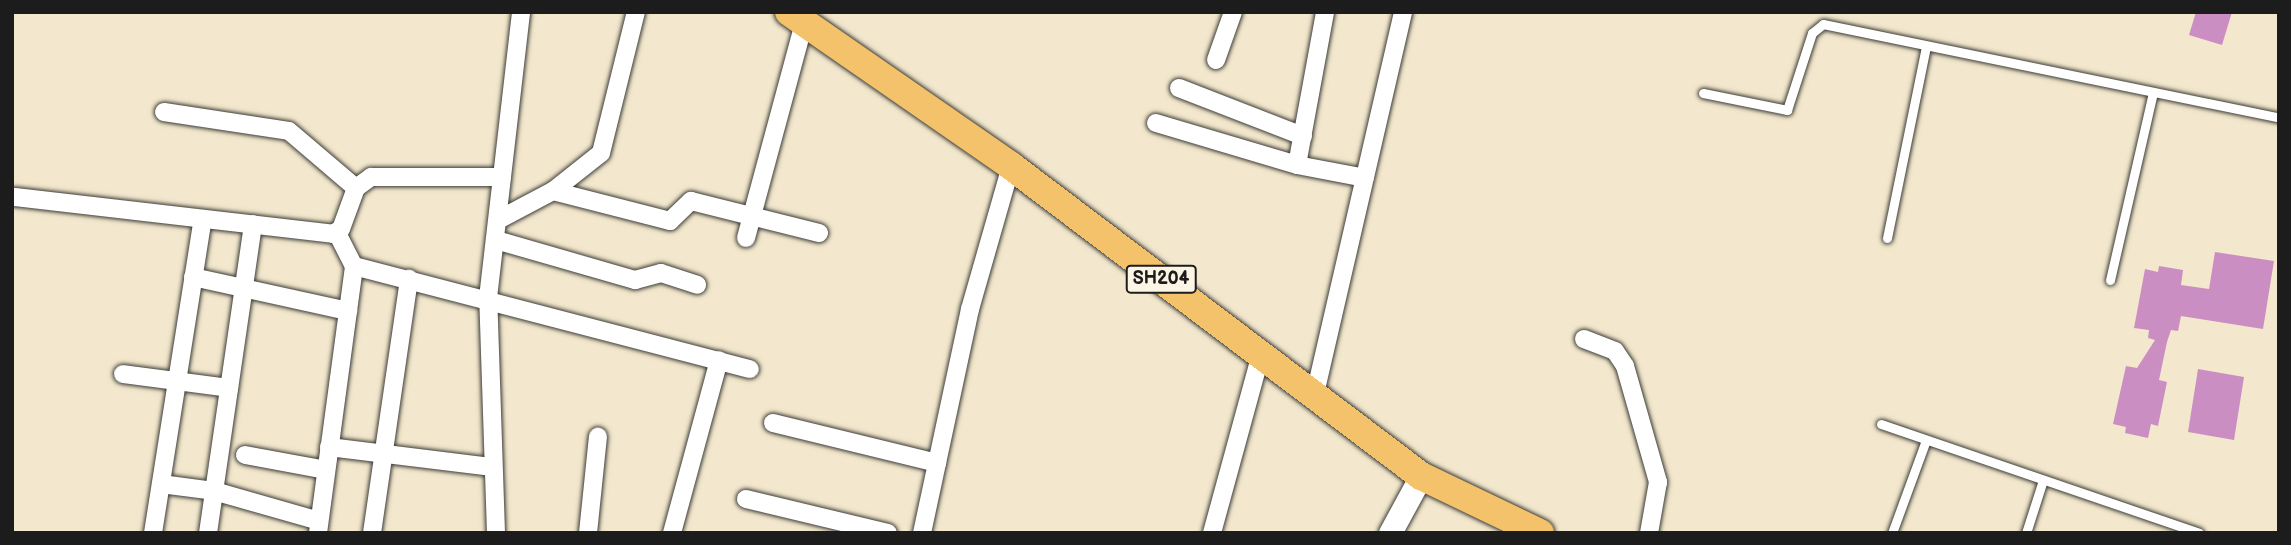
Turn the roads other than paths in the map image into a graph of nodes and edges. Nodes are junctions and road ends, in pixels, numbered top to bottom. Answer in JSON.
{"nodes":[{"id":1,"x":521,"y":12,"type":"edge"},
{"id":2,"x":636,"y":12,"type":"edge"},
{"id":3,"x":1233,"y":12,"type":"edge"},
{"id":4,"x":1325,"y":12,"type":"edge"},
{"id":5,"x":1403,"y":12,"type":"edge"},
{"id":6,"x":797,"y":16,"type":"edge"},
{"id":7,"x":1926,"y":46,"type":"junction"},
{"id":8,"x":1216,"y":60,"type":"dead end"},
{"id":9,"x":1179,"y":88,"type":"dead end"},
{"id":10,"x":1703,"y":93,"type":"dead end"},
{"id":11,"x":2153,"y":93,"type":"junction"},
{"id":12,"x":164,"y":112,"type":"dead end"},
{"id":13,"x":2279,"y":118,"type":"edge"},
{"id":14,"x":1156,"y":123,"type":"dead end"},
{"id":15,"x":1303,"y":136,"type":"junction"},
{"id":16,"x":1297,"y":165,"type":"junction"},
{"id":17,"x":1012,"y":166,"type":"junction"},
{"id":18,"x":502,"y":177,"type":"junction"},
{"id":19,"x":1365,"y":178,"type":"junction"},
{"id":20,"x":356,"y":188,"type":"junction"},
{"id":21,"x":554,"y":191,"type":"junction"},
{"id":22,"x":15,"y":197,"type":"dead end"},
{"id":23,"x":751,"y":217,"type":"junction"},
{"id":24,"x":203,"y":219,"type":"junction"},
{"id":25,"x":498,"y":220,"type":"junction"},
{"id":26,"x":253,"y":224,"type":"junction"},
{"id":27,"x":337,"y":233,"type":"junction"},
{"id":28,"x":819,"y":233,"type":"dead end"},
{"id":29,"x":746,"y":238,"type":"dead end"},
{"id":30,"x":1887,"y":238,"type":"dead end"},
{"id":31,"x":496,"y":240,"type":"junction"},
{"id":32,"x":354,"y":266,"type":"junction"},
{"id":33,"x":194,"y":277,"type":"junction"},
{"id":34,"x":409,"y":279,"type":"junction"},
{"id":35,"x":2110,"y":280,"type":"dead end"},
{"id":36,"x":697,"y":285,"type":"dead end"},
{"id":37,"x":244,"y":286,"type":"junction"},
{"id":38,"x":488,"y":298,"type":"junction"},
{"id":39,"x":348,"y":311,"type":"junction"},
{"id":40,"x":1584,"y":339,"type":"dead end"},
{"id":41,"x":1261,"y":355,"type":"junction"},
{"id":42,"x":719,"y":360,"type":"junction"},
{"id":43,"x":750,"y":369,"type":"dead end"},
{"id":44,"x":123,"y":374,"type":"dead end"},
{"id":45,"x":177,"y":380,"type":"junction"},
{"id":46,"x":229,"y":388,"type":"junction"},
{"id":47,"x":1314,"y":398,"type":"junction"},
{"id":48,"x":773,"y":423,"type":"dead end"},
{"id":49,"x":1881,"y":424,"type":"dead end"},
{"id":50,"x":598,"y":437,"type":"dead end"},
{"id":51,"x":1926,"y":440,"type":"junction"},
{"id":52,"x":329,"y":447,"type":"junction"},
{"id":53,"x":384,"y":454,"type":"junction"},
{"id":54,"x":245,"y":455,"type":"dead end"},
{"id":55,"x":937,"y":463,"type":"junction"},
{"id":56,"x":493,"y":467,"type":"junction"},
{"id":57,"x":326,"y":470,"type":"junction"},
{"id":58,"x":1421,"y":476,"type":"junction"},
{"id":59,"x":2043,"y":480,"type":"junction"},
{"id":60,"x":161,"y":484,"type":"junction"},
{"id":61,"x":214,"y":491,"type":"junction"},
{"id":62,"x":746,"y":499,"type":"dead end"},
{"id":63,"x":318,"y":527,"type":"edge"},
{"id":64,"x":153,"y":533,"type":"edge"},
{"id":65,"x":208,"y":533,"type":"edge"},
{"id":66,"x":372,"y":533,"type":"edge"},
{"id":67,"x":496,"y":533,"type":"edge"},
{"id":68,"x":589,"y":533,"type":"edge"},
{"id":69,"x":672,"y":533,"type":"edge"},
{"id":70,"x":888,"y":533,"type":"edge"},
{"id":71,"x":922,"y":533,"type":"edge"},
{"id":72,"x":1212,"y":533,"type":"edge"},
{"id":73,"x":1390,"y":533,"type":"edge"},
{"id":74,"x":1540,"y":533,"type":"edge"},
{"id":75,"x":1649,"y":533,"type":"edge"},
{"id":76,"x":1892,"y":533,"type":"edge"},
{"id":77,"x":2026,"y":533,"type":"edge"},
{"id":78,"x":2199,"y":533,"type":"edge"}],
"edges":[{"from":1,"to":18,"type":"street"},
{"from":2,"to":21,"type":"street"},
{"from":3,"to":8,"type":"street"},
{"from":4,"to":15,"type":"street"},
{"from":5,"to":19,"type":"street"},
{"from":6,"to":17,"type":"main road","number":"SH204"},
{"from":6,"to":23,"type":"street"},
{"from":7,"to":10,"type":"lane"},
{"from":7,"to":11,"type":"lane"},
{"from":7,"to":30,"type":"lane"},
{"from":9,"to":15,"type":"street"},
{"from":11,"to":13,"type":"lane"},
{"from":11,"to":35,"type":"lane"},
{"from":12,"to":20,"type":"street"},
{"from":14,"to":16,"type":"street"},
{"from":15,"to":16,"type":"street"},
{"from":16,"to":19,"type":"street"},
{"from":17,"to":41,"type":"main road","number":"SH204"},
{"from":17,"to":55,"type":"street"},
{"from":18,"to":20,"type":"street"},
{"from":18,"to":25,"type":"street"},
{"from":19,"to":47,"type":"street"},
{"from":20,"to":27,"type":"street"},
{"from":21,"to":23,"type":"street"},
{"from":21,"to":25,"type":"street"},
{"from":22,"to":24,"type":"street"},
{"from":23,"to":28,"type":"street"},
{"from":23,"to":29,"type":"street"},
{"from":24,"to":26,"type":"street"},
{"from":24,"to":33,"type":"street"},
{"from":25,"to":31,"type":"street"},
{"from":26,"to":27,"type":"street"},
{"from":26,"to":37,"type":"street"},
{"from":27,"to":32,"type":"street"},
{"from":31,"to":36,"type":"street"},
{"from":31,"to":38,"type":"street"},
{"from":32,"to":34,"type":"street"},
{"from":32,"to":39,"type":"street"},
{"from":33,"to":37,"type":"street"},
{"from":33,"to":45,"type":"street"},
{"from":34,"to":38,"type":"street"},
{"from":34,"to":53,"type":"street"},
{"from":37,"to":39,"type":"street"},
{"from":37,"to":46,"type":"street"},
{"from":38,"to":42,"type":"street"},
{"from":38,"to":56,"type":"street"},
{"from":39,"to":52,"type":"street"},
{"from":40,"to":75,"type":"street"},
{"from":41,"to":47,"type":"main road","number":"SH204"},
{"from":41,"to":72,"type":"street"},
{"from":42,"to":43,"type":"street"},
{"from":42,"to":69,"type":"street"},
{"from":44,"to":45,"type":"street"},
{"from":45,"to":46,"type":"street"},
{"from":45,"to":60,"type":"street"},
{"from":46,"to":61,"type":"street"},
{"from":47,"to":58,"type":"main road","number":"SH204"},
{"from":48,"to":55,"type":"street"},
{"from":49,"to":51,"type":"lane"},
{"from":50,"to":68,"type":"street"},
{"from":51,"to":59,"type":"lane"},
{"from":51,"to":76,"type":"lane"},
{"from":52,"to":53,"type":"street"},
{"from":52,"to":57,"type":"street"},
{"from":53,"to":56,"type":"street"},
{"from":53,"to":66,"type":"street"},
{"from":54,"to":57,"type":"street"},
{"from":55,"to":71,"type":"street"},
{"from":56,"to":67,"type":"street"},
{"from":57,"to":63,"type":"street"},
{"from":58,"to":73,"type":"street"},
{"from":58,"to":74,"type":"main road","number":"SH204"},
{"from":59,"to":77,"type":"lane"},
{"from":59,"to":78,"type":"lane"},
{"from":60,"to":61,"type":"street"},
{"from":60,"to":64,"type":"street"},
{"from":61,"to":63,"type":"street"},
{"from":61,"to":65,"type":"street"},
{"from":62,"to":70,"type":"street"}]}
